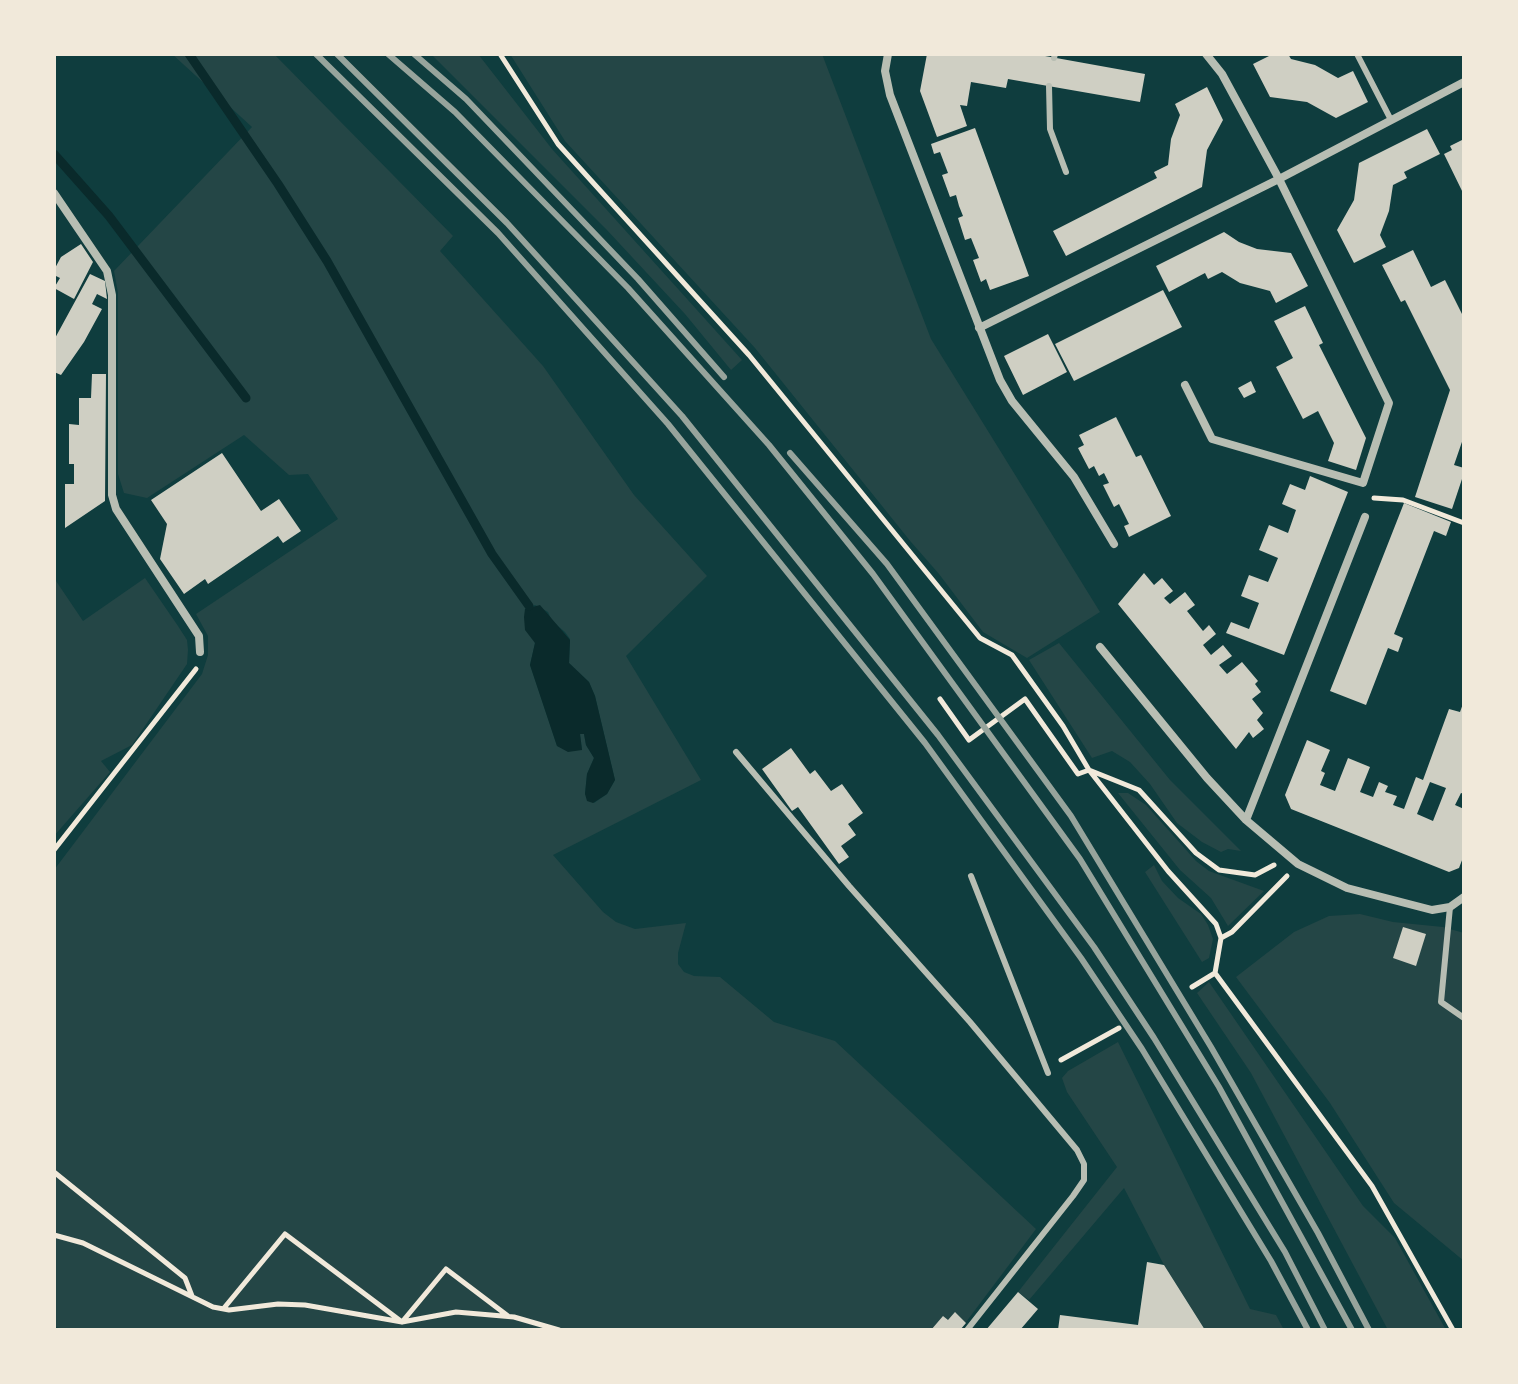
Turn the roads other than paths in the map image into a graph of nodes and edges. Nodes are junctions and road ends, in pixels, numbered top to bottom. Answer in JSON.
{"nodes":[{"id":1,"x":888,"y":54,"type":"edge"},
{"id":2,"x":1206,"y":54,"type":"edge"},
{"id":3,"x":1357,"y":54,"type":"edge"},
{"id":4,"x":1464,"y":82,"type":"edge"},
{"id":5,"x":1049,"y":86,"type":"dead end"},
{"id":6,"x":1391,"y":120,"type":"junction"},
{"id":7,"x":1066,"y":172,"type":"dead end"},
{"id":8,"x":1279,"y":179,"type":"junction"},
{"id":9,"x":54,"y":193,"type":"edge"},
{"id":10,"x":979,"y":328,"type":"junction"},
{"id":11,"x":1185,"y":385,"type":"dead end"},
{"id":12,"x":1365,"y":517,"type":"dead end"},
{"id":13,"x":1114,"y":544,"type":"dead end"},
{"id":14,"x":1100,"y":647,"type":"dead end"},
{"id":15,"x":200,"y":652,"type":"road end"},
{"id":16,"x":736,"y":752,"type":"dead end"},
{"id":17,"x":1246,"y":820,"type":"junction"},
{"id":18,"x":971,"y":876,"type":"dead end"},
{"id":19,"x":1464,"y":897,"type":"edge"},
{"id":20,"x":1450,"y":907,"type":"junction"},
{"id":21,"x":1464,"y":1018,"type":"edge"},
{"id":22,"x":1048,"y":1073,"type":"road end"},
{"id":23,"x":967,"y":1330,"type":"edge"}],
"edges":[{"from":1,"to":10,"type":"street"},
{"from":2,"to":8,"type":"street"},
{"from":3,"to":6,"type":"lane"},
{"from":4,"to":6,"type":"street"},
{"from":5,"to":7,"type":"lane"},
{"from":6,"to":8,"type":"street"},
{"from":8,"to":10,"type":"street"},
{"from":8,"to":11,"type":"street"},
{"from":9,"to":15,"type":"street"},
{"from":10,"to":13,"type":"street"},
{"from":12,"to":17,"type":"street"},
{"from":14,"to":17,"type":"street"},
{"from":16,"to":23,"type":"lane"},
{"from":17,"to":20,"type":"street"},
{"from":18,"to":22,"type":"lane"},
{"from":19,"to":20,"type":"street"},
{"from":20,"to":21,"type":"lane"}]}
